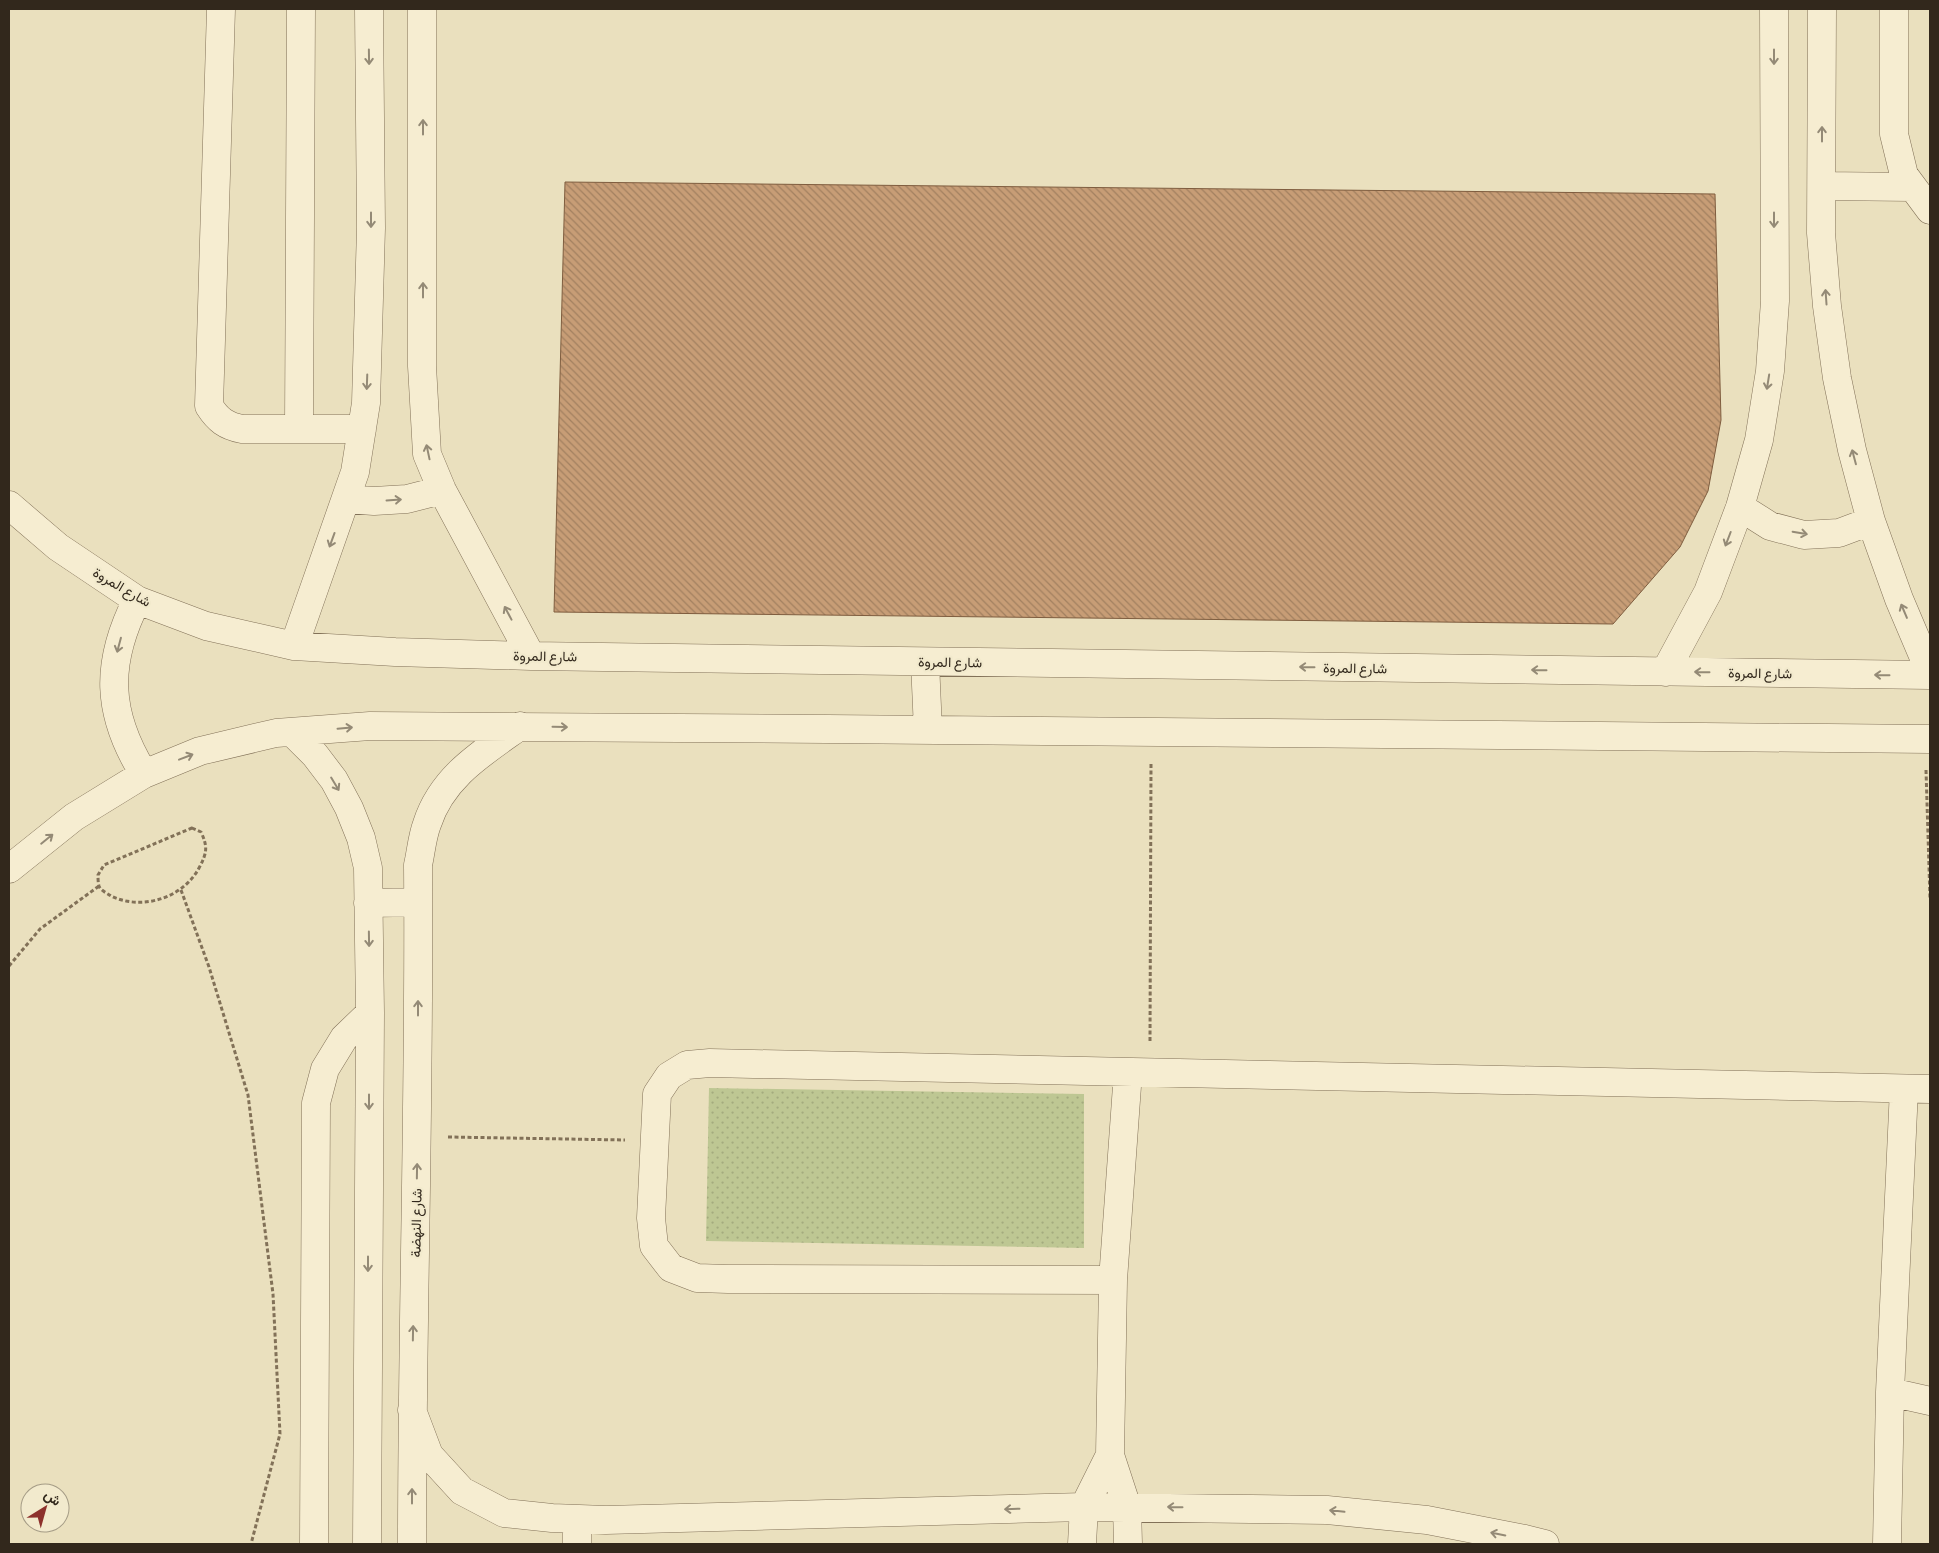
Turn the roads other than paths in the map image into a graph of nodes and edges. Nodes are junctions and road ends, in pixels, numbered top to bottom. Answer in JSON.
{"nodes":[{"id":1,"x":221,"y":9,"type":"edge"},
{"id":2,"x":302,"y":9,"type":"edge"},
{"id":3,"x":369,"y":9,"type":"edge"},
{"id":4,"x":422,"y":9,"type":"edge"},
{"id":5,"x":1774,"y":9,"type":"edge"},
{"id":6,"x":1822,"y":9,"type":"edge"},
{"id":7,"x":1894,"y":9,"type":"edge"},
{"id":8,"x":1822,"y":186,"type":"junction"},
{"id":9,"x":1913,"y":187,"type":"junction"},
{"id":10,"x":1930,"y":210,"type":"edge"},
{"id":11,"x":362,"y":428,"type":"junction"},
{"id":12,"x":299,"y":429,"type":"junction"},
{"id":13,"x":442,"y":490,"type":"junction"},
{"id":14,"x":346,"y":499,"type":"junction"},
{"id":15,"x":9,"y":505,"type":"edge"},
{"id":16,"x":1740,"y":507,"type":"junction"},
{"id":17,"x":1871,"y":521,"type":"junction"},
{"id":18,"x":137,"y":600,"type":"junction"},
{"id":19,"x":294,"y":646,"type":"junction"},
{"id":20,"x":531,"y":656,"type":"junction"},
{"id":21,"x":925,"y":662,"type":"junction"},
{"id":22,"x":1665,"y":672,"type":"junction"},
{"id":23,"x":1930,"y":674,"type":"edge"},
{"id":24,"x":520,"y":726,"type":"junction"},
{"id":25,"x":928,"y":730,"type":"junction"},
{"id":26,"x":293,"y":733,"type":"junction"},
{"id":27,"x":1928,"y":739,"type":"edge"},
{"id":28,"x":144,"y":774,"type":"junction"},
{"id":29,"x":9,"y":869,"type":"edge"},
{"id":30,"x":418,"y":902,"type":"junction"},
{"id":31,"x":368,"y":903,"type":"junction"},
{"id":32,"x":370,"y":1013,"type":"junction"},
{"id":33,"x":1139,"y":1072,"type":"junction"},
{"id":34,"x":1904,"y":1089,"type":"junction"},
{"id":35,"x":1930,"y":1089,"type":"edge"},
{"id":36,"x":1113,"y":1280,"type":"junction"},
{"id":37,"x":1890,"y":1392,"type":"junction"},
{"id":38,"x":1930,"y":1401,"type":"edge"},
{"id":39,"x":412,"y":1410,"type":"junction"},
{"id":40,"x":1110,"y":1455,"type":"junction"},
{"id":41,"x":1084,"y":1507,"type":"junction"},
{"id":42,"x":1127,"y":1507,"type":"junction"},
{"id":43,"x":577,"y":1532,"type":"edge"},
{"id":44,"x":314,"y":1544,"type":"edge"},
{"id":45,"x":366,"y":1544,"type":"edge"},
{"id":46,"x":412,"y":1544,"type":"edge"},
{"id":47,"x":1082,"y":1544,"type":"edge"},
{"id":48,"x":1128,"y":1544,"type":"edge"},
{"id":49,"x":1545,"y":1544,"type":"edge"},
{"id":50,"x":1887,"y":1544,"type":"edge"}],
"edges":[{"from":1,"to":12,"type":"street"},
{"from":2,"to":12,"type":"street"},
{"from":3,"to":11,"type":"street","one_way":true},
{"from":13,"to":4,"type":"street","one_way":true},
{"from":5,"to":16,"type":"street","one_way":true},
{"from":8,"to":6,"type":"street","one_way":true},
{"from":7,"to":9,"type":"street"},
{"from":8,"to":9,"type":"street"},
{"from":17,"to":8,"type":"street","one_way":true},
{"from":9,"to":10,"type":"street"},
{"from":11,"to":12,"type":"street"},
{"from":11,"to":14,"type":"street"},
{"from":14,"to":13,"type":"street","one_way":true},
{"from":20,"to":13,"type":"street","one_way":true},
{"from":14,"to":19,"type":"street","one_way":true},
{"from":15,"to":18,"type":"street","name":"شارع المروة"},
{"from":16,"to":17,"type":"street","one_way":true},
{"from":16,"to":22,"type":"street","one_way":true},
{"from":23,"to":17,"type":"street","one_way":true},
{"from":18,"to":19,"type":"street","name":"شارع المروة"},
{"from":18,"to":28,"type":"street","one_way":true},
{"from":19,"to":20,"type":"street","name":"شارع المروة"},
{"from":20,"to":21,"type":"street","name":"شارع المروة"},
{"from":22,"to":21,"type":"street","name":"شارع المروة","one_way":true},
{"from":21,"to":25,"type":"street"},
{"from":23,"to":22,"type":"street","name":"شارع المروة","one_way":true},
{"from":24,"to":25,"type":"street","one_way":true},
{"from":26,"to":24,"type":"street","one_way":true},
{"from":24,"to":30,"type":"street","name":"شارع النهضة"},
{"from":25,"to":27,"type":"street"},
{"from":28,"to":26,"type":"street","one_way":true},
{"from":26,"to":31,"type":"street","one_way":true},
{"from":29,"to":28,"type":"street","one_way":true},
{"from":30,"to":31,"type":"street"},
{"from":39,"to":30,"type":"street","name":"شارع النهضة","one_way":true},
{"from":31,"to":32,"type":"street","one_way":true},
{"from":32,"to":44,"type":"street"},
{"from":32,"to":45,"type":"street","one_way":true},
{"from":33,"to":34,"type":"street"},
{"from":33,"to":36,"type":"street"},
{"from":33,"to":36,"type":"street"},
{"from":34,"to":35,"type":"street"},
{"from":34,"to":37,"type":"street"},
{"from":36,"to":40,"type":"street"},
{"from":37,"to":38,"type":"street"},
{"from":37,"to":50,"type":"street"},
{"from":39,"to":43,"type":"street"},
{"from":46,"to":39,"type":"street","name":"شارع النهضة","one_way":true},
{"from":40,"to":41,"type":"street"},
{"from":40,"to":42,"type":"street"},
{"from":41,"to":42,"type":"street"},
{"from":41,"to":43,"type":"street","one_way":true},
{"from":41,"to":47,"type":"street"},
{"from":42,"to":48,"type":"street"},
{"from":49,"to":42,"type":"street","one_way":true}]}
